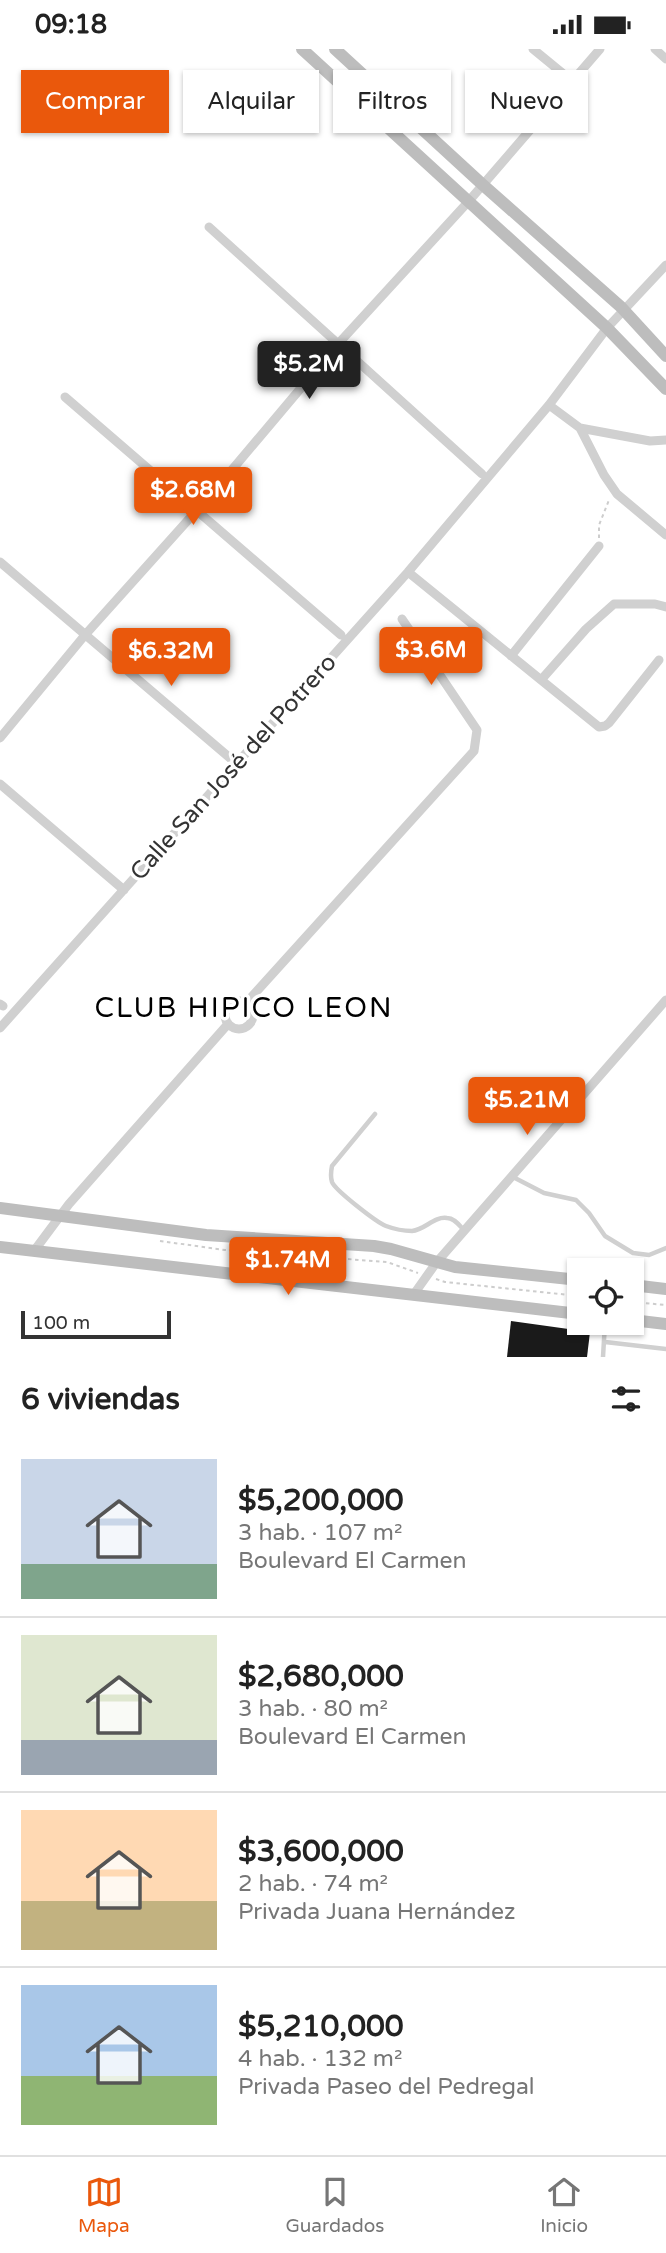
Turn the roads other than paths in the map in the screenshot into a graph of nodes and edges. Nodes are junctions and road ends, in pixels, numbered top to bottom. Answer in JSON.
{"nodes":[{"id":1,"x":302,"y":49,"type":"edge"},
{"id":2,"x":335,"y":49,"type":"edge"},
{"id":3,"x":533,"y":49,"type":"edge"},
{"id":4,"x":600,"y":49,"type":"edge"},
{"id":5,"x":654,"y":49,"type":"edge"},
{"id":6,"x":666,"y":58,"type":"edge"},
{"id":7,"x":559,"y":70,"type":"edge"},
{"id":8,"x":582,"y":70,"type":"edge"},
{"id":9,"x":528,"y":133,"type":"edge"},
{"id":10,"x":483,"y":185,"type":"junction"},
{"id":11,"x":468,"y":202,"type":"junction"},
{"id":12,"x":209,"y":227,"type":"dead end"},
{"id":13,"x":666,"y":265,"type":"edge"},
{"id":14,"x":625,"y":311,"type":"junction"},
{"id":15,"x":607,"y":328,"type":"junction"},
{"id":16,"x":338,"y":344,"type":"junction"},
{"id":17,"x":666,"y":356,"type":"edge"},
{"id":18,"x":666,"y":389,"type":"edge"},
{"id":19,"x":65,"y":397,"type":"dead end"},
{"id":20,"x":549,"y":405,"type":"junction"},
{"id":21,"x":580,"y":428,"type":"junction"},
{"id":22,"x":666,"y":440,"type":"edge"},
{"id":23,"x":482,"y":474,"type":"dead end"},
{"id":24,"x":197,"y":511,"type":"junction"},
{"id":25,"x":666,"y":535,"type":"edge"},
{"id":26,"x":599,"y":546,"type":"road end"},
{"id":27,"x":0,"y":562,"type":"edge"},
{"id":28,"x":408,"y":572,"type":"junction"},
{"id":29,"x":666,"y":607,"type":"edge"},
{"id":30,"x":402,"y":619,"type":"dead end"},
{"id":31,"x":85,"y":635,"type":"junction"},
{"id":32,"x":341,"y":635,"type":"dead end"},
{"id":33,"x":511,"y":656,"type":"junction"},
{"id":34,"x":659,"y":660,"type":"dead end"},
{"id":35,"x":541,"y":681,"type":"junction"},
{"id":36,"x":0,"y":738,"type":"edge"},
{"id":37,"x":237,"y":764,"type":"junction"},
{"id":38,"x":0,"y":784,"type":"edge"},
{"id":39,"x":124,"y":890,"type":"junction"},
{"id":40,"x":666,"y":1000,"type":"edge"},
{"id":41,"x":247,"y":1002,"type":"junction"},
{"id":42,"x":228,"y":1024,"type":"junction"},
{"id":43,"x":0,"y":1028,"type":"edge"},
{"id":44,"x":375,"y":1114,"type":"dead end"},
{"id":45,"x":512,"y":1176,"type":"junction"},
{"id":46,"x":0,"y":1208,"type":"edge"},
{"id":47,"x":59,"y":1217,"type":"junction"},
{"id":48,"x":465,"y":1230,"type":"junction"},
{"id":49,"x":0,"y":1248,"type":"edge"},
{"id":50,"x":666,"y":1248,"type":"edge"},
{"id":51,"x":34,"y":1251,"type":"junction"},
{"id":52,"x":436,"y":1263,"type":"junction"},
{"id":53,"x":567,"y":1279,"type":"edge"},
{"id":54,"x":644,"y":1286,"type":"edge"},
{"id":55,"x":666,"y":1289,"type":"edge"},
{"id":56,"x":414,"y":1294,"type":"junction"},
{"id":57,"x":567,"y":1313,"type":"edge"},
{"id":58,"x":644,"y":1321,"type":"edge"},
{"id":59,"x":666,"y":1324,"type":"edge"},
{"id":60,"x":605,"y":1335,"type":"edge"},
{"id":61,"x":605,"y":1342,"type":"junction"},
{"id":62,"x":666,"y":1349,"type":"edge"},
{"id":63,"x":603,"y":1357,"type":"edge"}],
"edges":[{"from":1,"to":11,"type":"main road"},
{"from":2,"to":10,"type":"main road"},
{"from":3,"to":7,"type":"street"},
{"from":4,"to":8,"type":"street"},
{"from":5,"to":6,"type":"street"},
{"from":9,"to":10,"type":"street"},
{"from":10,"to":11,"type":"street"},
{"from":10,"to":14,"type":"main road"},
{"from":11,"to":15,"type":"main road"},
{"from":11,"to":16,"type":"street"},
{"from":12,"to":16,"type":"street"},
{"from":13,"to":14,"type":"street","name":"Calle San José del Potrero"},
{"from":14,"to":15,"type":"street","name":"Calle San José del Potrero"},
{"from":14,"to":17,"type":"main road"},
{"from":15,"to":18,"type":"main road"},
{"from":15,"to":20,"type":"street","name":"Calle San José del Potrero"},
{"from":16,"to":23,"type":"street"},
{"from":16,"to":24,"type":"street"},
{"from":19,"to":24,"type":"street"},
{"from":20,"to":21,"type":"street"},
{"from":20,"to":28,"type":"street","name":"Calle San José del Potrero"},
{"from":21,"to":22,"type":"street"},
{"from":21,"to":25,"type":"street"},
{"from":24,"to":31,"type":"street"},
{"from":24,"to":32,"type":"street"},
{"from":26,"to":33,"type":"street"},
{"from":27,"to":31,"type":"street"},
{"from":28,"to":33,"type":"street"},
{"from":28,"to":37,"type":"street","name":"Calle San José del Potrero"},
{"from":29,"to":35,"type":"street"},
{"from":30,"to":41,"type":"street"},
{"from":31,"to":36,"type":"street"},
{"from":31,"to":37,"type":"street"},
{"from":33,"to":35,"type":"street"},
{"from":34,"to":35,"type":"street"},
{"from":37,"to":39,"type":"street","name":"Calle San José del Potrero"},
{"from":38,"to":39,"type":"street"},
{"from":39,"to":43,"type":"street","name":"Calle San José del Potrero"},
{"from":40,"to":45,"type":"street"},
{"from":41,"to":42,"type":"street"},
{"from":41,"to":42,"type":"street"},
{"from":42,"to":47,"type":"street"},
{"from":44,"to":48,"type":"lane"},
{"from":45,"to":48,"type":"street"},
{"from":45,"to":50,"type":"lane"},
{"from":46,"to":47,"type":"main road"},
{"from":47,"to":51,"type":"street"},
{"from":47,"to":52,"type":"main road"},
{"from":48,"to":52,"type":"street"},
{"from":49,"to":51,"type":"main road"},
{"from":51,"to":56,"type":"main road"},
{"from":52,"to":53,"type":"main road"},
{"from":52,"to":56,"type":"street"},
{"from":54,"to":55,"type":"main road"},
{"from":56,"to":57,"type":"main road"},
{"from":58,"to":59,"type":"main road"},
{"from":60,"to":61,"type":"lane"},
{"from":61,"to":62,"type":"lane"},
{"from":61,"to":63,"type":"lane"}]}
